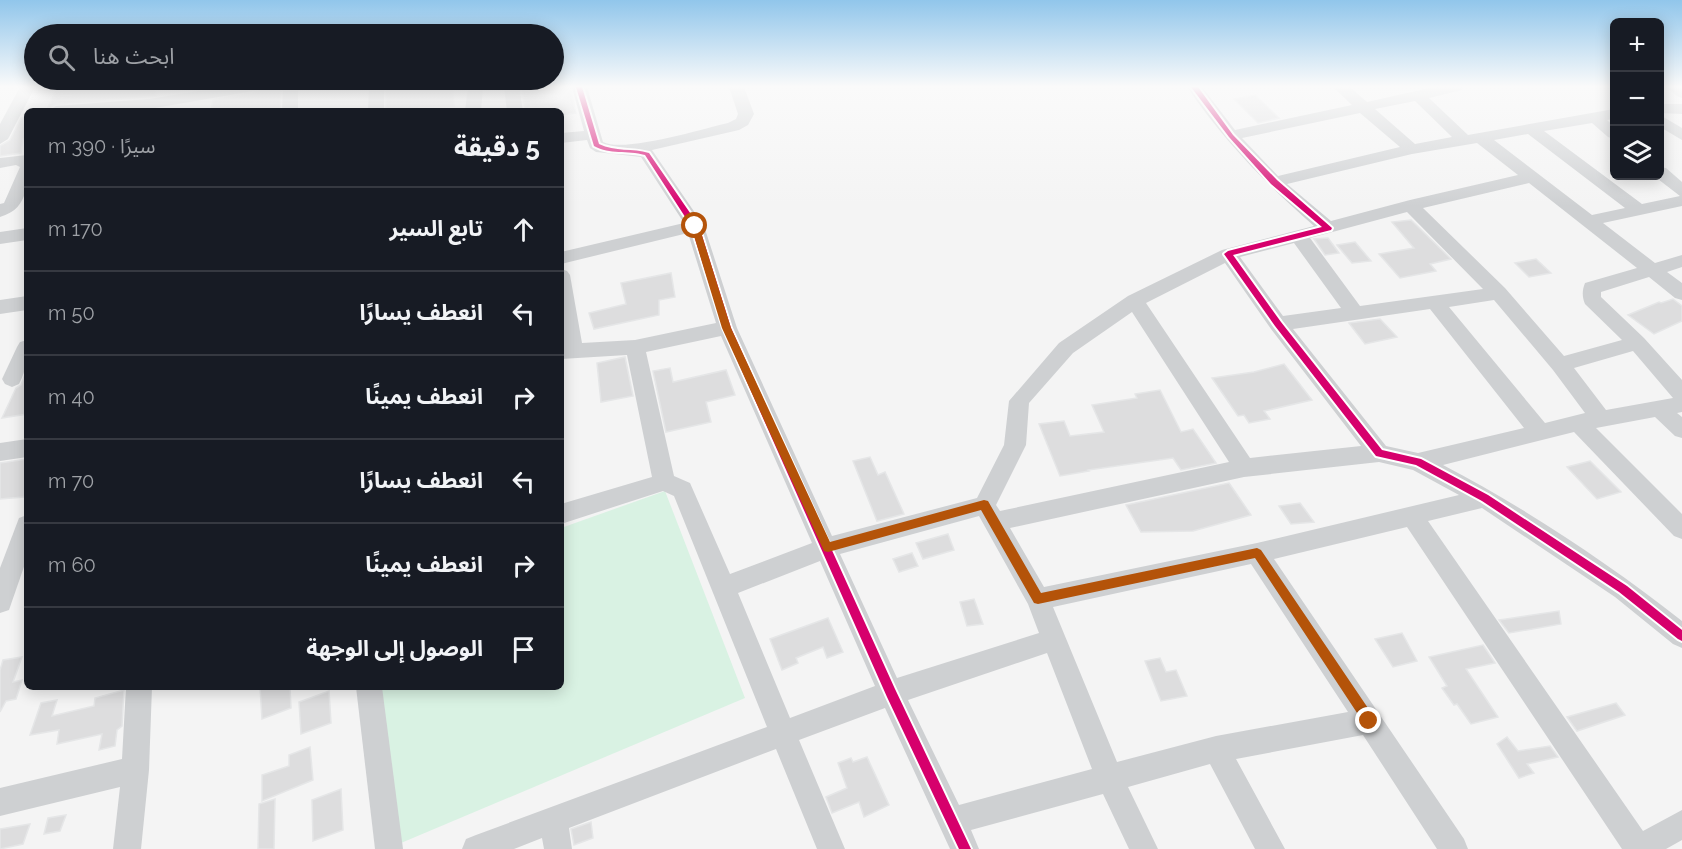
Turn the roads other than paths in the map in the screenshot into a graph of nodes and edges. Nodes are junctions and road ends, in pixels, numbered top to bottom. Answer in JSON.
{"nodes":[{"id":1,"x":10,"y":127,"type":"edge"},
{"id":2,"x":591,"y":127,"type":"edge"},
{"id":3,"x":734,"y":127,"type":"edge"},
{"id":4,"x":1224,"y":127,"type":"edge"},
{"id":5,"x":1277,"y":127,"type":"edge"},
{"id":6,"x":1385,"y":127,"type":"edge"},
{"id":7,"x":1458,"y":127,"type":"edge"},
{"id":8,"x":1546,"y":127,"type":"edge"},
{"id":9,"x":1669,"y":127,"type":"edge"},
{"id":10,"x":1532,"y":129,"type":"junction"},
{"id":11,"x":593,"y":135,"type":"junction"},
{"id":12,"x":1682,"y":135,"type":"edge"},
{"id":13,"x":1231,"y":136,"type":"junction"},
{"id":14,"x":564,"y":138,"type":"edge"},
{"id":15,"x":1472,"y":138,"type":"junction"},
{"id":16,"x":0,"y":139,"type":"edge"},
{"id":17,"x":636,"y":149,"type":"junction"},
{"id":18,"x":1412,"y":149,"type":"junction"},
{"id":19,"x":24,"y":162,"type":"edge"},
{"id":20,"x":0,"y":163,"type":"edge"},
{"id":21,"x":24,"y":168,"type":"edge"},
{"id":22,"x":1664,"y":176,"type":"edge"},
{"id":23,"x":1531,"y":177,"type":"junction"},
{"id":24,"x":1274,"y":182,"type":"junction"},
{"id":25,"x":1682,"y":191,"type":"edge"},
{"id":26,"x":1682,"y":201,"type":"edge"},
{"id":27,"x":1410,"y":205,"type":"junction"},
{"id":28,"x":1639,"y":210,"type":"junction"},
{"id":29,"x":0,"y":211,"type":"edge"},
{"id":30,"x":1588,"y":221,"type":"junction"},
{"id":31,"x":695,"y":226,"type":"junction"},
{"id":32,"x":1328,"y":228,"type":"junction"},
{"id":33,"x":24,"y":234,"type":"edge"},
{"id":34,"x":1299,"y":236,"type":"junction"},
{"id":35,"x":0,"y":238,"type":"edge"},
{"id":36,"x":1228,"y":254,"type":"junction"},
{"id":37,"x":564,"y":257,"type":"edge"},
{"id":38,"x":1682,"y":261,"type":"edge"},
{"id":39,"x":1651,"y":270,"type":"junction"},
{"id":40,"x":1682,"y":293,"type":"edge"},
{"id":41,"x":1498,"y":294,"type":"junction"},
{"id":42,"x":1135,"y":301,"type":"junction"},
{"id":43,"x":1434,"y":301,"type":"junction"},
{"id":44,"x":24,"y":303,"type":"edge"},
{"id":45,"x":0,"y":307,"type":"edge"},
{"id":46,"x":1354,"y":312,"type":"junction"},
{"id":47,"x":564,"y":314,"type":"edge"},
{"id":48,"x":1278,"y":324,"type":"junction"},
{"id":49,"x":727,"y":328,"type":"junction"},
{"id":50,"x":1637,"y":343,"type":"junction"},
{"id":51,"x":635,"y":347,"type":"junction"},
{"id":52,"x":24,"y":352,"type":"edge"},
{"id":53,"x":567,"y":352,"type":"edge"},
{"id":54,"x":1560,"y":365,"type":"junction"},
{"id":55,"x":8,"y":381,"type":"edge"},
{"id":56,"x":1680,"y":391,"type":"edge"},
{"id":57,"x":1659,"y":408,"type":"junction"},
{"id":58,"x":1599,"y":418,"type":"junction"},
{"id":59,"x":1578,"y":423,"type":"junction"},
{"id":60,"x":1682,"y":430,"type":"edge"},
{"id":61,"x":1540,"y":432,"type":"junction"},
{"id":62,"x":24,"y":448,"type":"edge"},
{"id":63,"x":0,"y":452,"type":"edge"},
{"id":64,"x":1379,"y":453,"type":"junction"},
{"id":65,"x":1418,"y":462,"type":"junction"},
{"id":66,"x":1244,"y":468,"type":"junction"},
{"id":67,"x":664,"y":482,"type":"junction"},
{"id":68,"x":1485,"y":498,"type":"junction"},
{"id":69,"x":564,"y":513,"type":"edge"},
{"id":70,"x":989,"y":513,"type":"junction"},
{"id":71,"x":1412,"y":516,"type":"junction"},
{"id":72,"x":1682,"y":529,"type":"edge"},
{"id":73,"x":16,"y":538,"type":"edge"},
{"id":74,"x":828,"y":547,"type":"junction"},
{"id":75,"x":1257,"y":553,"type":"junction"},
{"id":76,"x":725,"y":587,"type":"junction"},
{"id":77,"x":1038,"y":599,"type":"junction"},
{"id":78,"x":0,"y":602,"type":"edge"},
{"id":79,"x":1682,"y":636,"type":"edge"},
{"id":80,"x":1055,"y":639,"type":"junction"},
{"id":81,"x":138,"y":690,"type":"edge"},
{"id":82,"x":369,"y":690,"type":"edge"},
{"id":83,"x":891,"y":693,"type":"junction"},
{"id":84,"x":1369,"y":721,"type":"junction"},
{"id":85,"x":782,"y":736,"type":"junction"},
{"id":86,"x":1216,"y":749,"type":"junction"},
{"id":87,"x":135,"y":770,"type":"junction"},
{"id":88,"x":1110,"y":779,"type":"junction"},
{"id":89,"x":0,"y":802,"type":"edge"},
{"id":90,"x":554,"y":819,"type":"junction"},
{"id":91,"x":952,"y":821,"type":"junction"},
{"id":92,"x":1682,"y":824,"type":"edge"},
{"id":93,"x":128,"y":849,"type":"edge"},
{"id":94,"x":390,"y":849,"type":"edge"},
{"id":95,"x":476,"y":849,"type":"edge"},
{"id":96,"x":558,"y":849,"type":"edge"},
{"id":97,"x":831,"y":849,"type":"edge"},
{"id":98,"x":965,"y":849,"type":"edge"},
{"id":99,"x":1144,"y":849,"type":"edge"},
{"id":100,"x":1271,"y":849,"type":"edge"},
{"id":101,"x":1454,"y":849,"type":"edge"}],
"edges":[{"from":1,"to":16,"type":"street"},
{"from":2,"to":11,"type":"street"},
{"from":3,"to":17,"type":"street"},
{"from":4,"to":13,"type":"street"},
{"from":5,"to":13,"type":"street"},
{"from":6,"to":18,"type":"street"},
{"from":7,"to":15,"type":"street"},
{"from":8,"to":10,"type":"street"},
{"from":9,"to":12,"type":"street"},
{"from":10,"to":15,"type":"street"},
{"from":10,"to":28,"type":"street"},
{"from":11,"to":14,"type":"street"},
{"from":11,"to":17,"type":"street"},
{"from":13,"to":24,"type":"street"},
{"from":15,"to":18,"type":"street"},
{"from":15,"to":23,"type":"street"},
{"from":17,"to":31,"type":"street"},
{"from":18,"to":24,"type":"street"},
{"from":19,"to":20,"type":"street"},
{"from":21,"to":29,"type":"street"},
{"from":22,"to":25,"type":"street"},
{"from":23,"to":27,"type":"street"},
{"from":23,"to":30,"type":"street"},
{"from":24,"to":32,"type":"street"},
{"from":26,"to":28,"type":"street"},
{"from":27,"to":32,"type":"street"},
{"from":27,"to":41,"type":"street"},
{"from":28,"to":30,"type":"street"},
{"from":30,"to":39,"type":"street"},
{"from":31,"to":37,"type":"street"},
{"from":31,"to":49,"type":"street"},
{"from":32,"to":34,"type":"street"},
{"from":33,"to":35,"type":"street"},
{"from":34,"to":36,"type":"street"},
{"from":34,"to":46,"type":"street"},
{"from":36,"to":42,"type":"street"},
{"from":36,"to":48,"type":"street"},
{"from":38,"to":39,"type":"street"},
{"from":39,"to":40,"type":"street"},
{"from":39,"to":50,"type":"street"},
{"from":41,"to":43,"type":"street"},
{"from":41,"to":54,"type":"street"},
{"from":42,"to":66,"type":"street"},
{"from":42,"to":70,"type":"street"},
{"from":43,"to":46,"type":"street"},
{"from":43,"to":61,"type":"street"},
{"from":44,"to":45,"type":"street"},
{"from":46,"to":48,"type":"street"},
{"from":47,"to":53,"type":"street"},
{"from":48,"to":64,"type":"street"},
{"from":49,"to":51,"type":"street"},
{"from":49,"to":74,"type":"street"},
{"from":50,"to":54,"type":"street"},
{"from":50,"to":56,"type":"street"},
{"from":51,"to":53,"type":"street"},
{"from":51,"to":67,"type":"street"},
{"from":52,"to":55,"type":"street"},
{"from":54,"to":58,"type":"street"},
{"from":56,"to":57,"type":"street"},
{"from":57,"to":58,"type":"street"},
{"from":57,"to":60,"type":"street"},
{"from":58,"to":59,"type":"street"},
{"from":59,"to":61,"type":"street"},
{"from":59,"to":72,"type":"street"},
{"from":61,"to":65,"type":"street"},
{"from":62,"to":63,"type":"street"},
{"from":64,"to":65,"type":"street"},
{"from":64,"to":66,"type":"street"},
{"from":65,"to":68,"type":"street"},
{"from":66,"to":70,"type":"street"},
{"from":67,"to":69,"type":"street"},
{"from":67,"to":76,"type":"street"},
{"from":68,"to":71,"type":"street"},
{"from":68,"to":79,"type":"street"},
{"from":70,"to":74,"type":"street"},
{"from":70,"to":77,"type":"street"},
{"from":71,"to":75,"type":"street"},
{"from":71,"to":92,"type":"street"},
{"from":73,"to":78,"type":"street"},
{"from":74,"to":76,"type":"street"},
{"from":74,"to":83,"type":"street"},
{"from":75,"to":77,"type":"street"},
{"from":75,"to":84,"type":"street"},
{"from":76,"to":85,"type":"street"},
{"from":77,"to":80,"type":"street"},
{"from":80,"to":83,"type":"street"},
{"from":80,"to":88,"type":"street"},
{"from":81,"to":87,"type":"street"},
{"from":82,"to":94,"type":"street"},
{"from":83,"to":85,"type":"street"},
{"from":83,"to":91,"type":"street"},
{"from":84,"to":86,"type":"street"},
{"from":84,"to":101,"type":"street"},
{"from":85,"to":90,"type":"street"},
{"from":85,"to":97,"type":"street"},
{"from":86,"to":88,"type":"street"},
{"from":86,"to":100,"type":"street"},
{"from":87,"to":89,"type":"street"},
{"from":87,"to":93,"type":"street"},
{"from":88,"to":91,"type":"street"},
{"from":88,"to":99,"type":"street"},
{"from":90,"to":95,"type":"street"},
{"from":90,"to":96,"type":"street"},
{"from":91,"to":98,"type":"street"}]}
